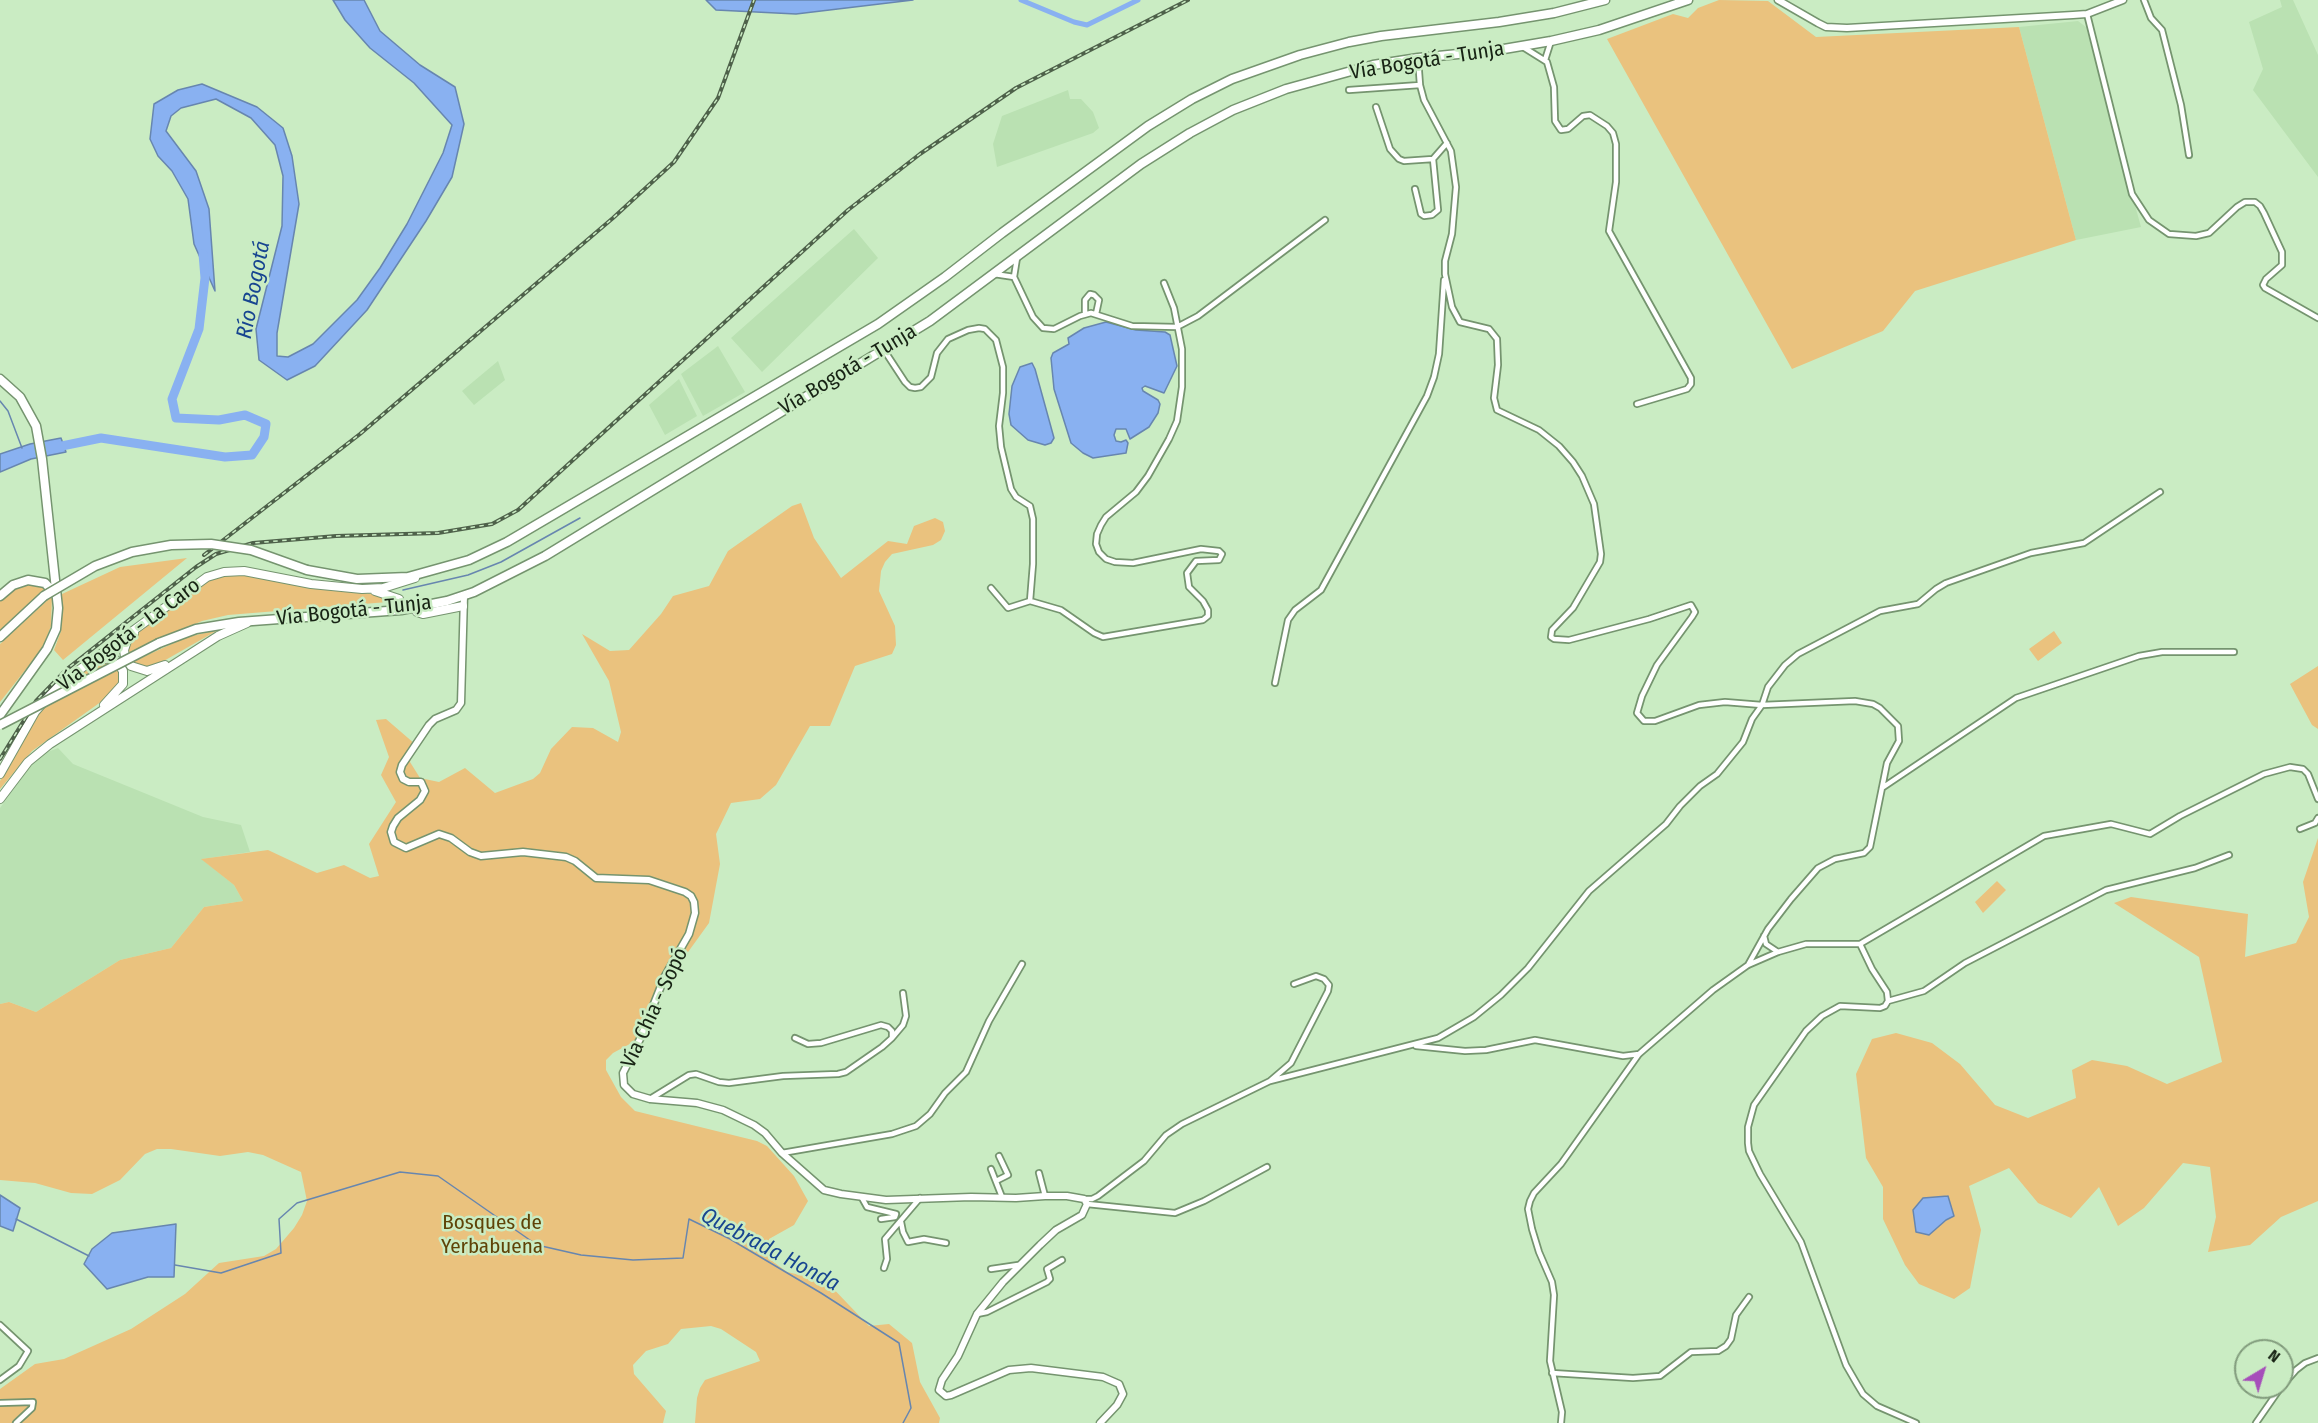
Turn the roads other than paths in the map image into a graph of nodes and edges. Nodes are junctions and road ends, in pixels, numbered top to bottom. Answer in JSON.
{"nodes":[{"id":1,"x":1605,"y":0,"type":"edge"},
{"id":2,"x":1688,"y":0,"type":"edge"},
{"id":3,"x":1779,"y":0,"type":"edge"},
{"id":4,"x":2123,"y":0,"type":"edge"},
{"id":5,"x":2144,"y":0,"type":"edge"},
{"id":6,"x":2087,"y":14,"type":"junction"},
{"id":7,"x":1551,"y":41,"type":"junction"},
{"id":8,"x":1522,"y":46,"type":"junction"},
{"id":9,"x":1418,"y":58,"type":"junction"},
{"id":10,"x":1545,"y":60,"type":"junction"},
{"id":11,"x":1420,"y":85,"type":"junction"},
{"id":12,"x":1349,"y":90,"type":"dead end"},
{"id":13,"x":1376,"y":107,"type":"dead end"},
{"id":14,"x":1447,"y":143,"type":"junction"},
{"id":15,"x":2189,"y":155,"type":"dead end"},
{"id":16,"x":1433,"y":159,"type":"junction"},
{"id":17,"x":1415,"y":189,"type":"dead end"},
{"id":18,"x":1325,"y":220,"type":"dead end"},
{"id":19,"x":1017,"y":257,"type":"junction"},
{"id":20,"x":994,"y":274,"type":"junction"},
{"id":21,"x":1445,"y":274,"type":"junction"},
{"id":22,"x":1014,"y":278,"type":"junction"},
{"id":23,"x":1164,"y":283,"type":"dead end"},
{"id":24,"x":1085,"y":314,"type":"junction"},
{"id":25,"x":1096,"y":314,"type":"junction"},
{"id":26,"x":2318,"y":318,"type":"edge"},
{"id":27,"x":1177,"y":327,"type":"junction"},
{"id":28,"x":884,"y":350,"type":"junction"},
{"id":29,"x":0,"y":379,"type":"edge"},
{"id":30,"x":1637,"y":404,"type":"dead end"},
{"id":31,"x":2160,"y":492,"type":"dead end"},
{"id":32,"x":442,"y":568,"type":"junction"},
{"id":33,"x":991,"y":588,"type":"dead end"},
{"id":34,"x":355,"y":589,"type":"junction"},
{"id":35,"x":0,"y":596,"type":"edge"},
{"id":36,"x":464,"y":596,"type":"junction"},
{"id":37,"x":57,"y":598,"type":"junction"},
{"id":38,"x":399,"y":599,"type":"dead end"},
{"id":39,"x":1030,"y":601,"type":"junction"},
{"id":40,"x":170,"y":603,"type":"junction"},
{"id":41,"x":463,"y":606,"type":"junction"},
{"id":42,"x":417,"y":612,"type":"dead end"},
{"id":43,"x":254,"y":621,"type":"junction"},
{"id":44,"x":0,"y":637,"type":"edge"},
{"id":45,"x":2234,"y":652,"type":"dead end"},
{"id":46,"x":183,"y":658,"type":"junction"},
{"id":47,"x":79,"y":670,"type":"junction"},
{"id":48,"x":1275,"y":683,"type":"dead end"},
{"id":49,"x":1762,"y":705,"type":"junction"},
{"id":50,"x":1,"y":712,"type":"edge"},
{"id":51,"x":97,"y":713,"type":"junction"},
{"id":52,"x":0,"y":725,"type":"edge"},
{"id":53,"x":0,"y":774,"type":"edge"},
{"id":54,"x":1881,"y":789,"type":"junction"},
{"id":55,"x":0,"y":799,"type":"edge"},
{"id":56,"x":2318,"y":799,"type":"edge"},
{"id":57,"x":2318,"y":818,"type":"edge"},
{"id":58,"x":2300,"y":829,"type":"dead end"},
{"id":59,"x":2229,"y":855,"type":"dead end"},
{"id":60,"x":1764,"y":936,"type":"junction"},
{"id":61,"x":1860,"y":944,"type":"junction"},
{"id":62,"x":1778,"y":952,"type":"junction"},
{"id":63,"x":1022,"y":964,"type":"dead end"},
{"id":64,"x":1748,"y":965,"type":"junction"},
{"id":65,"x":1294,"y":984,"type":"dead end"},
{"id":66,"x":903,"y":993,"type":"dead end"},
{"id":67,"x":1888,"y":1001,"type":"junction"},
{"id":68,"x":795,"y":1038,"type":"dead end"},
{"id":69,"x":892,"y":1038,"type":"junction"},
{"id":70,"x":1412,"y":1045,"type":"junction"},
{"id":71,"x":1639,"y":1054,"type":"junction"},
{"id":72,"x":1270,"y":1081,"type":"junction"},
{"id":73,"x":650,"y":1099,"type":"junction"},
{"id":74,"x":782,"y":1153,"type":"junction"},
{"id":75,"x":999,"y":1156,"type":"dead end"},
{"id":76,"x":1267,"y":1167,"type":"dead end"},
{"id":77,"x":991,"y":1169,"type":"dead end"},
{"id":78,"x":1039,"y":1173,"type":"dead end"},
{"id":79,"x":996,"y":1181,"type":"junction"},
{"id":80,"x":1045,"y":1196,"type":"junction"},
{"id":81,"x":1002,"y":1197,"type":"junction"},
{"id":82,"x":862,"y":1198,"type":"junction"},
{"id":83,"x":920,"y":1198,"type":"junction"},
{"id":84,"x":1085,"y":1202,"type":"junction"},
{"id":85,"x":881,"y":1219,"type":"dead end"},
{"id":86,"x":901,"y":1222,"type":"junction"},
{"id":87,"x":946,"y":1243,"type":"dead end"},
{"id":88,"x":1062,"y":1260,"type":"dead end"},
{"id":89,"x":1018,"y":1265,"type":"junction"},
{"id":90,"x":884,"y":1268,"type":"dead end"},
{"id":91,"x":991,"y":1269,"type":"dead end"},
{"id":92,"x":1749,"y":1297,"type":"dead end"},
{"id":93,"x":977,"y":1314,"type":"junction"},
{"id":94,"x":0,"y":1325,"type":"edge"},
{"id":95,"x":2318,"y":1358,"type":"edge"},
{"id":96,"x":2294,"y":1372,"type":"edge"},
{"id":97,"x":1551,"y":1373,"type":"junction"},
{"id":98,"x":0,"y":1380,"type":"edge"},
{"id":99,"x":2273,"y":1399,"type":"edge"},
{"id":100,"x":0,"y":1403,"type":"edge"},
{"id":101,"x":16,"y":1423,"type":"edge"},
{"id":102,"x":1100,"y":1423,"type":"edge"},
{"id":103,"x":1561,"y":1423,"type":"edge"},
{"id":104,"x":1916,"y":1423,"type":"edge"},
{"id":105,"x":2256,"y":1423,"type":"edge"}],
"edges":[{"from":1,"to":32,"type":"highway","name":"Vía Bogotá - Tunja"},
{"from":2,"to":7,"type":"highway","name":"Vía Bogotá - Tunja"},
{"from":3,"to":6,"type":"street"},
{"from":4,"to":6,"type":"street"},
{"from":5,"to":15,"type":"street"},
{"from":6,"to":26,"type":"street"},
{"from":7,"to":8,"type":"highway","name":"Vía Bogotá - Tunja"},
{"from":7,"to":10,"type":"street"},
{"from":8,"to":9,"type":"highway","name":"Vía Bogotá - Tunja"},
{"from":8,"to":10,"type":"street"},
{"from":9,"to":11,"type":"street"},
{"from":9,"to":19,"type":"highway","name":"Vía Bogotá - Tunja"},
{"from":10,"to":30,"type":"street"},
{"from":11,"to":12,"type":"street"},
{"from":11,"to":14,"type":"street"},
{"from":13,"to":16,"type":"street"},
{"from":14,"to":16,"type":"street"},
{"from":14,"to":21,"type":"street"},
{"from":16,"to":17,"type":"street"},
{"from":18,"to":27,"type":"street"},
{"from":19,"to":20,"type":"highway","name":"Vía Bogotá - Tunja"},
{"from":19,"to":22,"type":"street"},
{"from":20,"to":22,"type":"street"},
{"from":20,"to":28,"type":"highway","name":"Vía Bogotá - Tunja"},
{"from":21,"to":48,"type":"street"},
{"from":21,"to":49,"type":"street"},
{"from":22,"to":24,"type":"street"},
{"from":23,"to":27,"type":"street"},
{"from":24,"to":25,"type":"street"},
{"from":24,"to":25,"type":"street"},
{"from":25,"to":27,"type":"street"},
{"from":27,"to":39,"type":"street"},
{"from":28,"to":36,"type":"highway","name":"Vía Bogotá - Tunja"},
{"from":28,"to":39,"type":"street"},
{"from":29,"to":37,"type":"highway"},
{"from":31,"to":49,"type":"street"},
{"from":32,"to":34,"type":"main road","name":"Vía Bogotá - La Caro"},
{"from":32,"to":44,"type":"highway","name":"Vía Bogotá - Tunja","bridge":true},
{"from":33,"to":39,"type":"street"},
{"from":34,"to":38,"type":"main road"},
{"from":34,"to":40,"type":"main road","name":"Vía Bogotá - La Caro"},
{"from":35,"to":37,"type":"highway"},
{"from":36,"to":41,"type":"street","name":"Vía Chía - Sopó"},
{"from":36,"to":43,"type":"highway","name":"Vía Bogotá - Tunja"},
{"from":37,"to":50,"type":"highway"},
{"from":40,"to":46,"type":"main road"},
{"from":40,"to":47,"type":"main road","name":"Vía Bogotá - La Caro"},
{"from":41,"to":42,"type":"main road"},
{"from":41,"to":73,"type":"street","name":"Vía Chía - Sopó"},
{"from":43,"to":46,"type":"main road","name":"Vía Bogotá - La Caro"},
{"from":43,"to":52,"type":"highway","name":"Vía Bogotá - Tunja","bridge":true},
{"from":45,"to":54,"type":"street"},
{"from":46,"to":51,"type":"main road","name":"Vía Bogotá - La Caro"},
{"from":47,"to":51,"type":"main road"},
{"from":47,"to":53,"type":"main road","name":"Vía Bogotá - La Caro"},
{"from":49,"to":54,"type":"street"},
{"from":49,"to":70,"type":"street"},
{"from":51,"to":55,"type":"main road","name":"Vía Bogotá - La Caro"},
{"from":54,"to":60,"type":"street"},
{"from":56,"to":61,"type":"street"},
{"from":57,"to":58,"type":"street"},
{"from":59,"to":67,"type":"street"},
{"from":60,"to":62,"type":"street"},
{"from":60,"to":64,"type":"street"},
{"from":61,"to":62,"type":"street"},
{"from":61,"to":67,"type":"street"},
{"from":62,"to":64,"type":"street"},
{"from":63,"to":74,"type":"street"},
{"from":64,"to":71,"type":"street"},
{"from":65,"to":72,"type":"street"},
{"from":66,"to":69,"type":"street"},
{"from":67,"to":104,"type":"street"},
{"from":68,"to":69,"type":"street"},
{"from":69,"to":73,"type":"street"},
{"from":70,"to":71,"type":"street"},
{"from":70,"to":72,"type":"street"},
{"from":71,"to":97,"type":"street"},
{"from":72,"to":84,"type":"street"},
{"from":73,"to":74,"type":"street","name":"Vía Chía - Sopó"},
{"from":74,"to":82,"type":"street","name":"Vía Chía - Sopó"},
{"from":75,"to":79,"type":"street"},
{"from":76,"to":84,"type":"street"},
{"from":77,"to":79,"type":"street"},
{"from":78,"to":80,"type":"street"},
{"from":79,"to":81,"type":"street"},
{"from":80,"to":81,"type":"street","name":"Vía Chía - Sopó"},
{"from":80,"to":84,"type":"street","name":"Vía Chía - Sopó"},
{"from":81,"to":83,"type":"street","name":"Vía Chía - Sopó"},
{"from":82,"to":83,"type":"street","name":"Vía Chía - Sopó"},
{"from":82,"to":85,"type":"street"},
{"from":83,"to":86,"type":"street"},
{"from":84,"to":89,"type":"street"},
{"from":86,"to":87,"type":"street"},
{"from":86,"to":90,"type":"street"},
{"from":88,"to":93,"type":"street"},
{"from":89,"to":91,"type":"street"},
{"from":89,"to":93,"type":"street"},
{"from":92,"to":97,"type":"street"},
{"from":93,"to":102,"type":"street"},
{"from":94,"to":98,"type":"street"},
{"from":95,"to":96,"type":"street"},
{"from":97,"to":103,"type":"street"},
{"from":99,"to":105,"type":"street"},
{"from":100,"to":101,"type":"street"}]}
